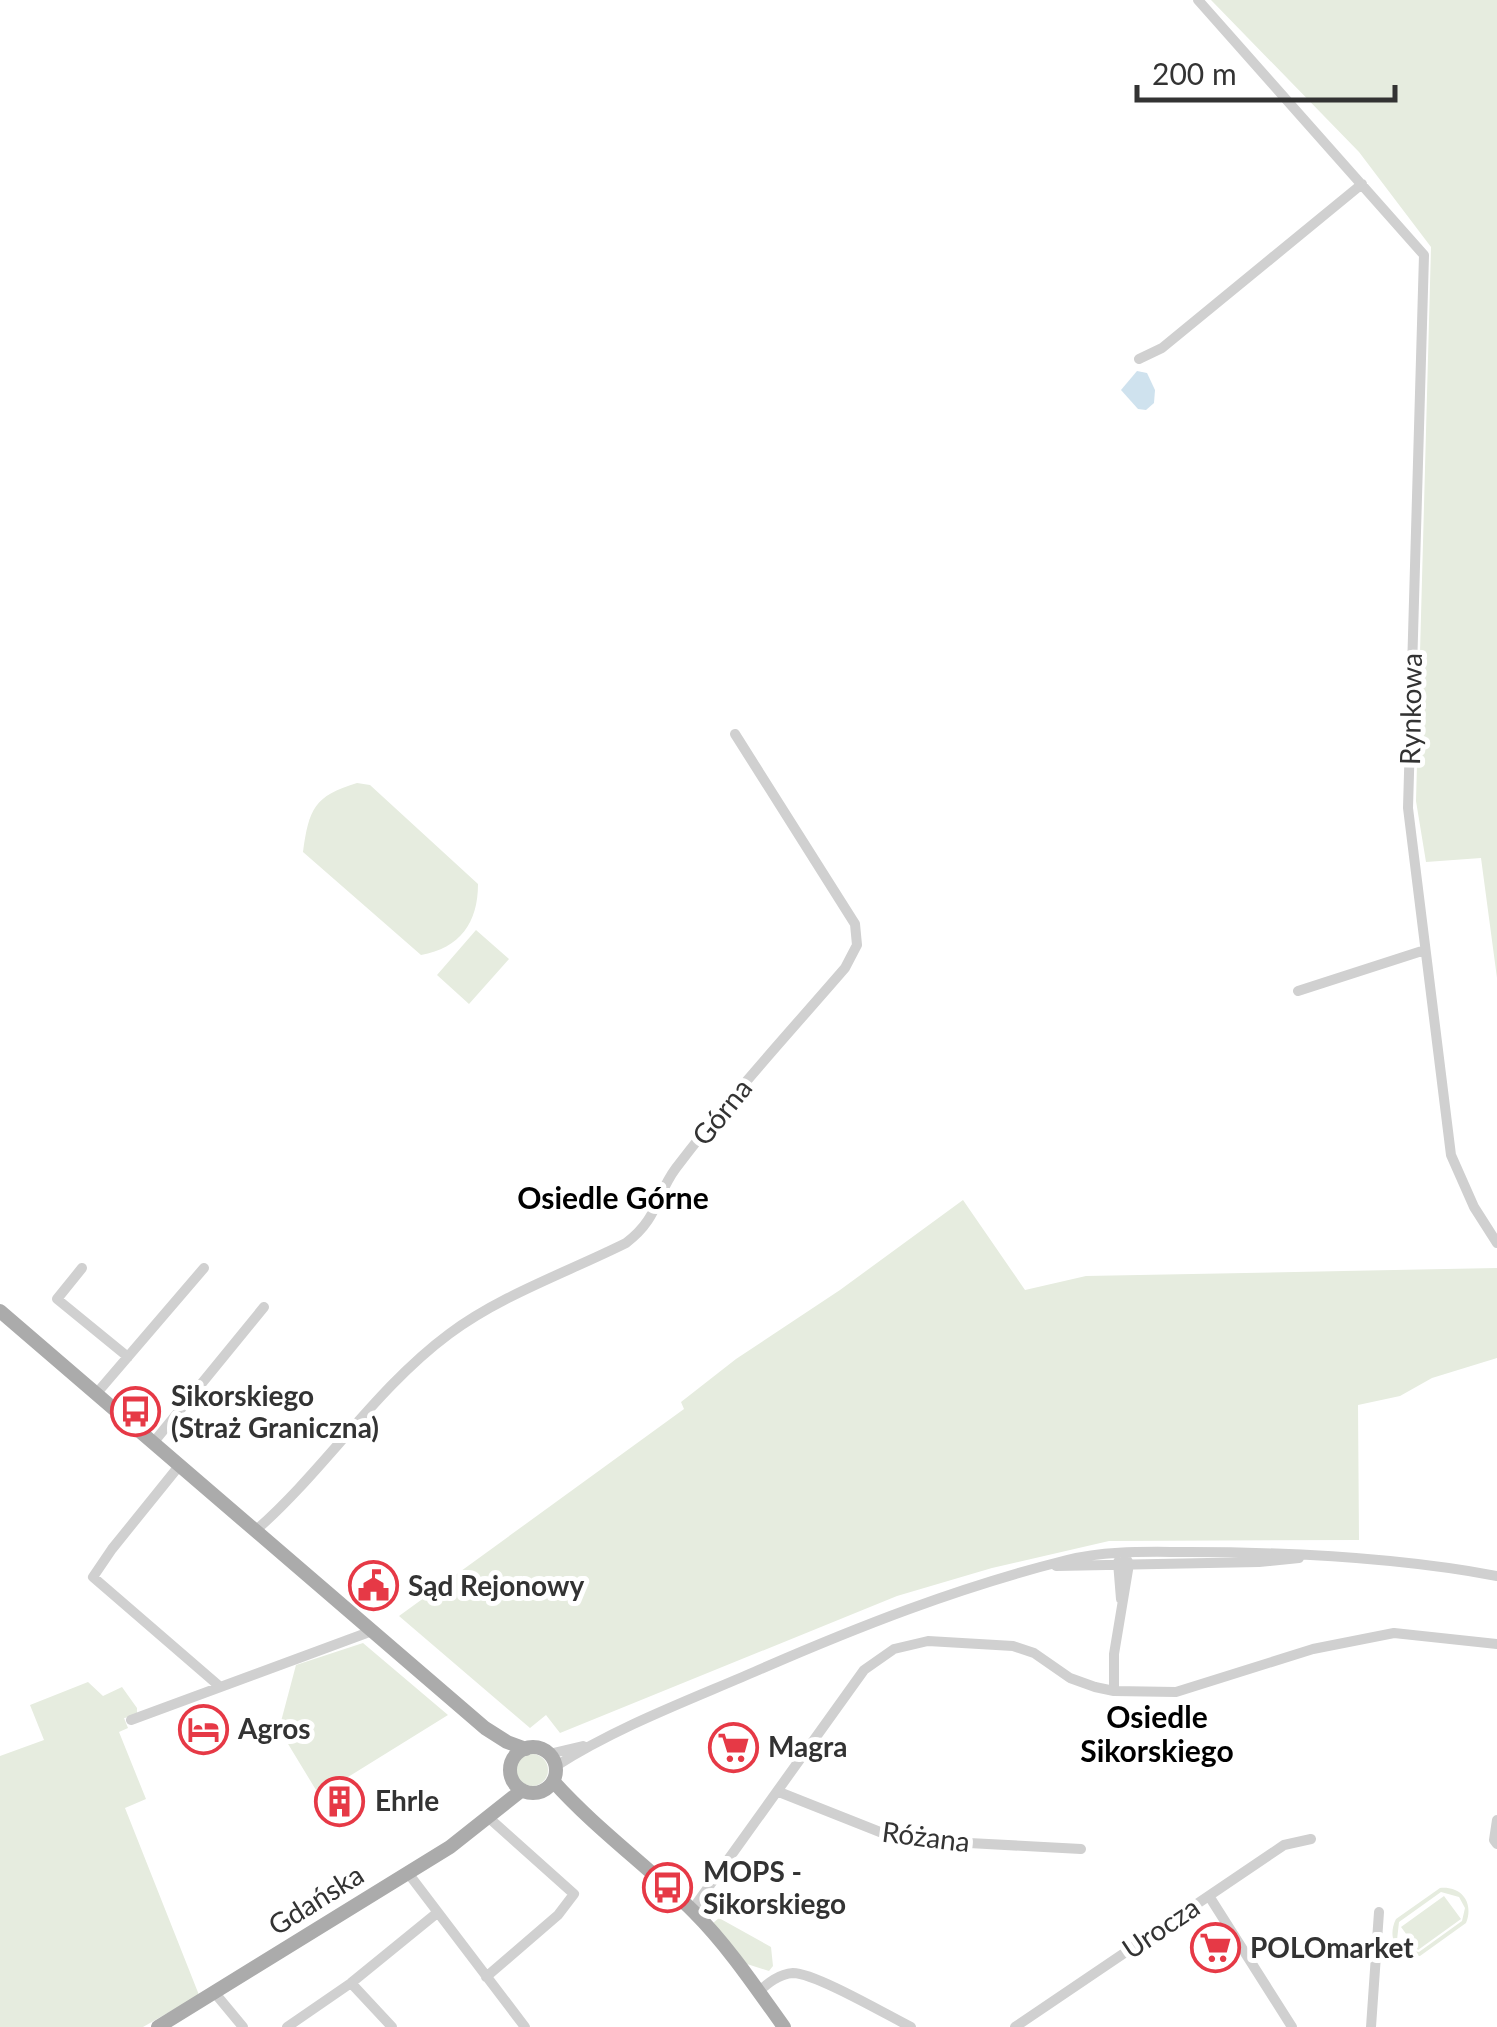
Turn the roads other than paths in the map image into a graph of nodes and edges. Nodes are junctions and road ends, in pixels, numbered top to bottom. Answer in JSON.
{"nodes":[{"id":1,"x":1198,"y":0,"type":"edge"},
{"id":2,"x":1362,"y":184,"type":"junction"},
{"id":3,"x":1138,"y":359,"type":"dead end"},
{"id":4,"x":735,"y":734,"type":"dead end"},
{"id":5,"x":1425,"y":950,"type":"junction"},
{"id":6,"x":1298,"y":991,"type":"dead end"},
{"id":7,"x":1497,"y":1243,"type":"edge"},
{"id":8,"x":82,"y":1268,"type":"dead end"},
{"id":9,"x":204,"y":1268,"type":"dead end"},
{"id":10,"x":264,"y":1307,"type":"dead end"},
{"id":11,"x":0,"y":1311,"type":"edge"},
{"id":12,"x":128,"y":1358,"type":"junction"},
{"id":13,"x":96,"y":1394,"type":"junction"},
{"id":14,"x":153,"y":1443,"type":"junction"},
{"id":15,"x":179,"y":1466,"type":"junction"},
{"id":16,"x":256,"y":1531,"type":"junction"},
{"id":17,"x":1123,"y":1560,"type":"junction"},
{"id":18,"x":1497,"y":1576,"type":"edge"},
{"id":19,"x":372,"y":1631,"type":"junction"},
{"id":20,"x":1497,"y":1644,"type":"edge"},
{"id":21,"x":218,"y":1686,"type":"junction"},
{"id":22,"x":1114,"y":1692,"type":"junction"},
{"id":23,"x":131,"y":1720,"type":"dead end"},
{"id":24,"x":485,"y":1728,"type":"junction"},
{"id":25,"x":526,"y":1748,"type":"junction"},
{"id":26,"x":512,"y":1771,"type":"junction"},
{"id":27,"x":550,"y":1773,"type":"junction"},
{"id":28,"x":522,"y":1790,"type":"junction"},
{"id":29,"x":779,"y":1792,"type":"junction"},
{"id":30,"x":493,"y":1815,"type":"junction"},
{"id":31,"x":1497,"y":1820,"type":"edge"},
{"id":32,"x":1311,"y":1839,"type":"dead end"},
{"id":33,"x":1497,"y":1844,"type":"edge"},
{"id":34,"x":1082,"y":1850,"type":"dead end"},
{"id":35,"x":408,"y":1873,"type":"junction"},
{"id":36,"x":1208,"y":1896,"type":"junction"},
{"id":37,"x":692,"y":1910,"type":"junction"},
{"id":38,"x":1378,"y":1912,"type":"dead end"},
{"id":39,"x":437,"y":1913,"type":"junction"},
{"id":40,"x":486,"y":1977,"type":"junction"},
{"id":41,"x":351,"y":1983,"type":"junction"},
{"id":42,"x":214,"y":1992,"type":"junction"},
{"id":43,"x":758,"y":1992,"type":"junction"},
{"id":44,"x":158,"y":2027,"type":"edge"},
{"id":45,"x":243,"y":2027,"type":"edge"},
{"id":46,"x":287,"y":2027,"type":"edge"},
{"id":47,"x":392,"y":2027,"type":"edge"},
{"id":48,"x":524,"y":2027,"type":"edge"},
{"id":49,"x":784,"y":2027,"type":"edge"},
{"id":50,"x":911,"y":2027,"type":"edge"},
{"id":51,"x":1015,"y":2027,"type":"edge"},
{"id":52,"x":1292,"y":2027,"type":"edge"},
{"id":53,"x":1371,"y":2027,"type":"edge"}],
"edges":[{"from":1,"to":2,"type":"street","name":"Rynkowa"},
{"from":2,"to":3,"type":"street"},
{"from":2,"to":5,"type":"street","name":"Rynkowa"},
{"from":4,"to":16,"type":"street","name":"Górna"},
{"from":5,"to":6,"type":"street"},
{"from":5,"to":7,"type":"street","name":"Rynkowa"},
{"from":8,"to":12,"type":"street"},
{"from":9,"to":12,"type":"street"},
{"from":10,"to":14,"type":"street"},
{"from":11,"to":13,"type":"main road"},
{"from":12,"to":13,"type":"street"},
{"from":13,"to":14,"type":"main road"},
{"from":14,"to":15,"type":"main road"},
{"from":15,"to":16,"type":"main road"},
{"from":15,"to":21,"type":"street"},
{"from":16,"to":19,"type":"main road"},
{"from":17,"to":18,"type":"street"},
{"from":17,"to":22,"type":"street"},
{"from":17,"to":27,"type":"street"},
{"from":19,"to":21,"type":"street"},
{"from":19,"to":24,"type":"main road"},
{"from":20,"to":22,"type":"street"},
{"from":21,"to":23,"type":"street"},
{"from":22,"to":29,"type":"street"},
{"from":24,"to":25,"type":"main road"},
{"from":24,"to":26,"type":"main road"},
{"from":25,"to":26,"type":"main road"},
{"from":25,"to":27,"type":"main road"},
{"from":26,"to":28,"type":"main road"},
{"from":26,"to":30,"type":"main road"},
{"from":27,"to":28,"type":"main road"},
{"from":27,"to":37,"type":"main road"},
{"from":28,"to":30,"type":"main road","name":"Gdańska"},
{"from":29,"to":34,"type":"street","name":"Różana"},
{"from":29,"to":37,"type":"street"},
{"from":30,"to":35,"type":"main road","name":"Gdańska"},
{"from":30,"to":40,"type":"street"},
{"from":31,"to":33,"type":"street"},
{"from":32,"to":36,"type":"street","name":"Urocza"},
{"from":35,"to":39,"type":"street"},
{"from":35,"to":42,"type":"main road","name":"Gdańska"},
{"from":36,"to":51,"type":"street","name":"Urocza"},
{"from":36,"to":52,"type":"street"},
{"from":37,"to":43,"type":"main road"},
{"from":38,"to":53,"type":"street"},
{"from":39,"to":40,"type":"street"},
{"from":39,"to":41,"type":"street"},
{"from":40,"to":48,"type":"street"},
{"from":41,"to":46,"type":"street"},
{"from":41,"to":47,"type":"street"},
{"from":42,"to":44,"type":"main road","name":"Gdańska"},
{"from":42,"to":45,"type":"street"},
{"from":43,"to":49,"type":"main road"},
{"from":43,"to":50,"type":"street"}]}
